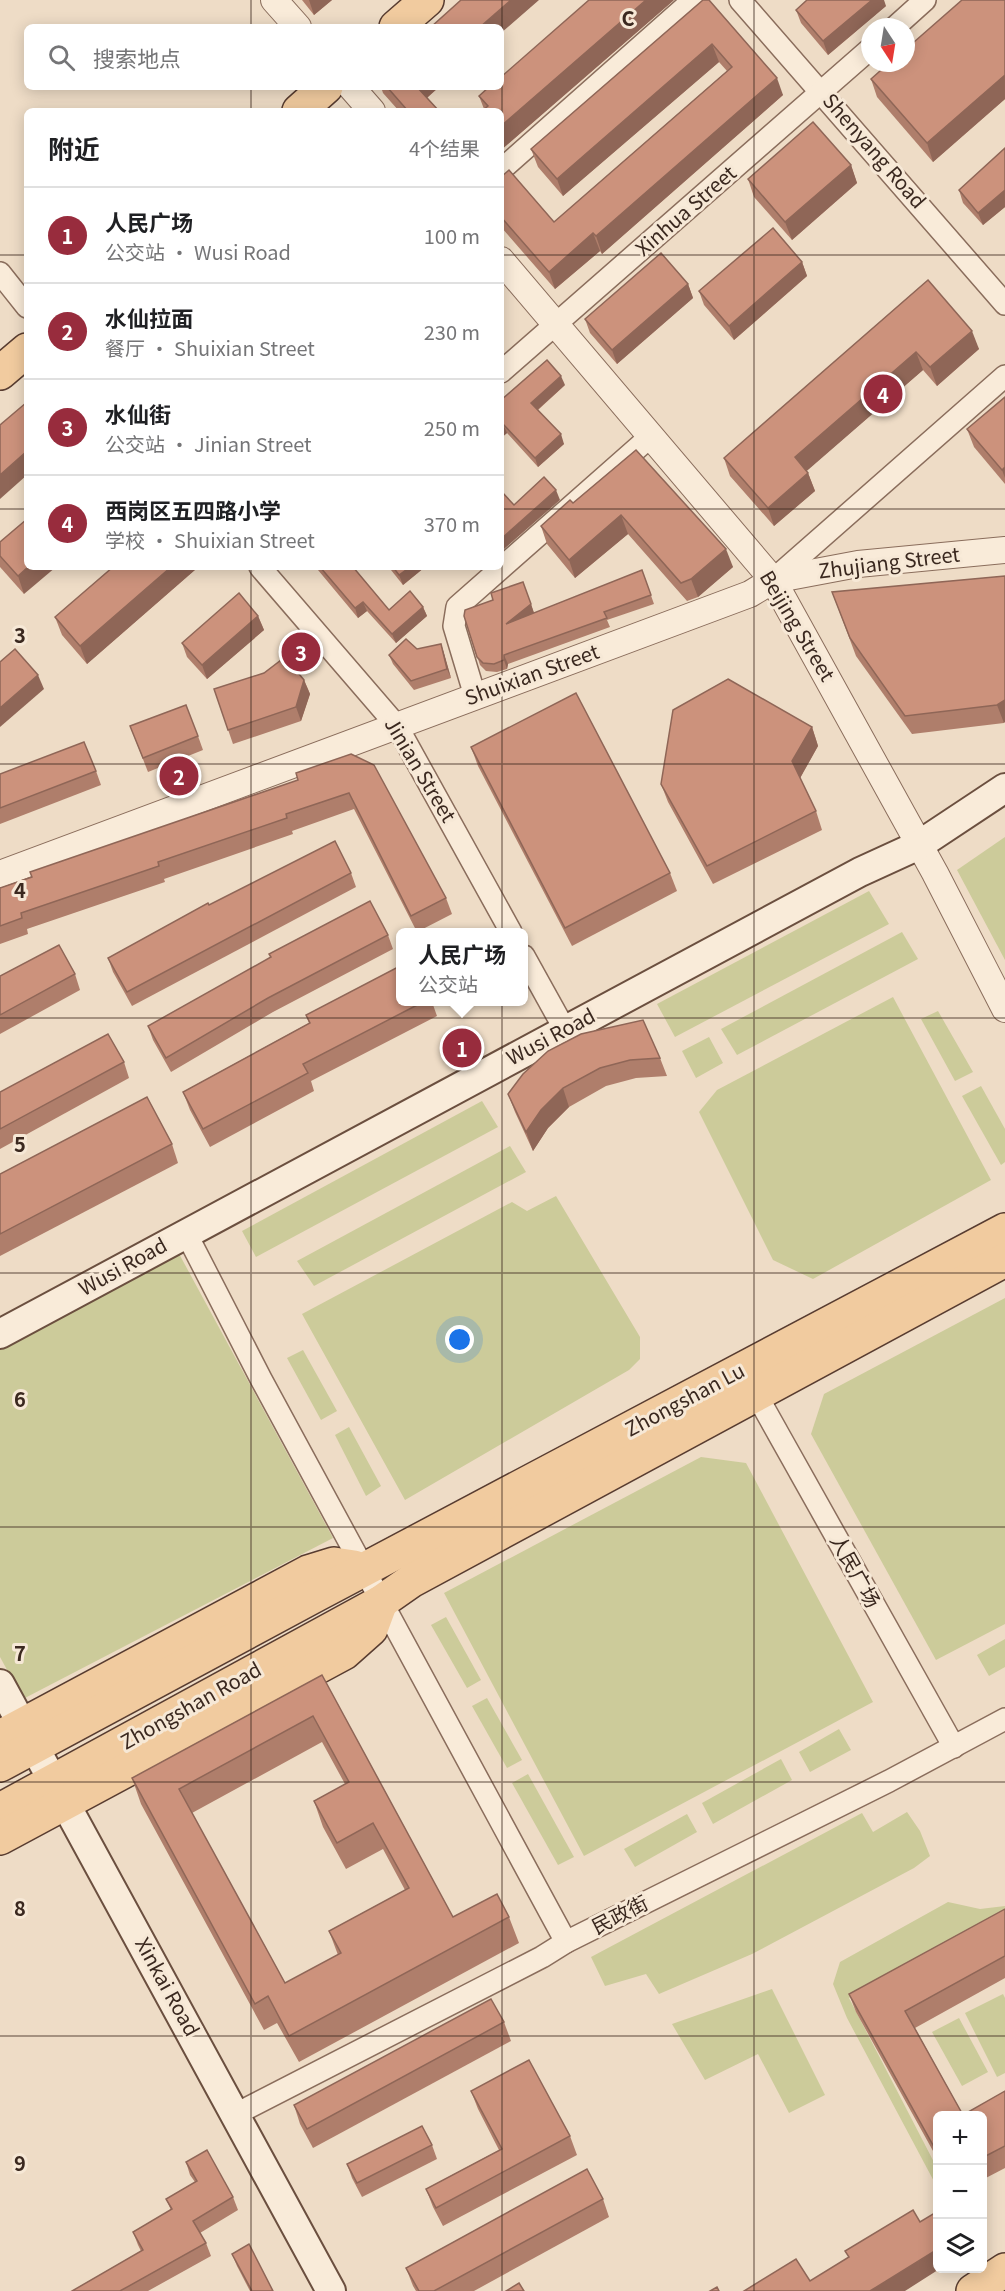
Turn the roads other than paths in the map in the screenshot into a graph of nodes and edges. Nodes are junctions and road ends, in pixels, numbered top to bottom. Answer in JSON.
{"nodes":[{"id":1,"x":274,"y":0,"type":"edge"},
{"id":2,"x":427,"y":0,"type":"edge"},
{"id":3,"x":693,"y":0,"type":"edge"},
{"id":4,"x":740,"y":0,"type":"edge"},
{"id":5,"x":925,"y":0,"type":"edge"},
{"id":6,"x":905,"y":18,"type":"edge"},
{"id":7,"x":295,"y":24,"type":"edge"},
{"id":8,"x":399,"y":24,"type":"edge"},
{"id":9,"x":861,"y":57,"type":"edge"},
{"id":10,"x":324,"y":90,"type":"edge"},
{"id":11,"x":354,"y":90,"type":"edge"},
{"id":12,"x":822,"y":91,"type":"junction"},
{"id":13,"x":302,"y":108,"type":"edge"},
{"id":14,"x":369,"y":108,"type":"edge"},
{"id":15,"x":504,"y":167,"type":"edge"},
{"id":16,"x":504,"y":263,"type":"edge"},
{"id":17,"x":0,"y":273,"type":"edge"},
{"id":18,"x":24,"y":303,"type":"edge"},
{"id":19,"x":1005,"y":304,"type":"edge"},
{"id":20,"x":556,"y":324,"type":"junction"},
{"id":21,"x":24,"y":353,"type":"edge"},
{"id":22,"x":504,"y":369,"type":"edge"},
{"id":23,"x":0,"y":374,"type":"edge"},
{"id":24,"x":1005,"y":376,"type":"edge"},
{"id":25,"x":651,"y":436,"type":"junction"},
{"id":26,"x":1005,"y":550,"type":"edge"},
{"id":27,"x":504,"y":566,"type":"edge"},
{"id":28,"x":268,"y":570,"type":"edge"},
{"id":29,"x":499,"y":570,"type":"edge"},
{"id":30,"x":773,"y":580,"type":"junction"},
{"id":31,"x":475,"y":696,"type":"junction"},
{"id":32,"x":397,"y":726,"type":"junction"},
{"id":33,"x":1005,"y":788,"type":"edge"},
{"id":34,"x":919,"y":845,"type":"junction"},
{"id":35,"x":0,"y":874,"type":"edge"},
{"id":36,"x":508,"y":928,"type":"edge"},
{"id":37,"x":528,"y":963,"type":"edge"},
{"id":38,"x":1005,"y":1009,"type":"edge"},
{"id":39,"x":565,"y":1030,"type":"junction"},
{"id":40,"x":1005,"y":1230,"type":"edge"},
{"id":41,"x":186,"y":1233,"type":"junction"},
{"id":42,"x":1005,"y":1260,"type":"edge"},
{"id":43,"x":0,"y":1334,"type":"edge"},
{"id":44,"x":756,"y":1394,"type":"junction"},
{"id":45,"x":365,"y":1569,"type":"junction"},
{"id":46,"x":381,"y":1602,"type":"junction"},
{"id":47,"x":0,"y":1684,"type":"edge"},
{"id":48,"x":1005,"y":1719,"type":"edge"},
{"id":49,"x":19,"y":1736,"type":"edge"},
{"id":50,"x":954,"y":1747,"type":"junction"},
{"id":51,"x":0,"y":1765,"type":"edge"},
{"id":52,"x":60,"y":1792,"type":"junction"},
{"id":53,"x":0,"y":1810,"type":"edge"},
{"id":54,"x":0,"y":1838,"type":"edge"},
{"id":55,"x":566,"y":1942,"type":"junction"},
{"id":56,"x":236,"y":2114,"type":"junction"},
{"id":57,"x":1005,"y":2270,"type":"edge"},
{"id":58,"x":331,"y":2291,"type":"edge"},
{"id":59,"x":973,"y":2291,"type":"edge"}],
"edges":[{"from":1,"to":7,"type":"street"},
{"from":2,"to":8,"type":"main road"},
{"from":3,"to":15,"type":"street"},
{"from":4,"to":12,"type":"street","name":"Shenyang Road"},
{"from":5,"to":6,"type":"street"},
{"from":9,"to":12,"type":"street","name":"Xinhua Street"},
{"from":10,"to":13,"type":"main road"},
{"from":11,"to":14,"type":"street"},
{"from":12,"to":19,"type":"street","name":"Shenyang Road"},
{"from":12,"to":20,"type":"street","name":"Xinhua Street"},
{"from":16,"to":20,"type":"street","name":"Beijing Street"},
{"from":17,"to":18,"type":"street"},
{"from":20,"to":22,"type":"street","name":"Xinhua Street"},
{"from":20,"to":25,"type":"street","name":"Beijing Street"},
{"from":21,"to":23,"type":"main road"},
{"from":24,"to":30,"type":"street","name":"Shuixian Street"},
{"from":25,"to":27,"type":"street"},
{"from":25,"to":30,"type":"street","name":"Beijing Street"},
{"from":26,"to":30,"type":"street","name":"Zhujiang Street"},
{"from":28,"to":32,"type":"street","name":"Jinian Street"},
{"from":29,"to":31,"type":"street"},
{"from":30,"to":31,"type":"street","name":"Shuixian Street"},
{"from":30,"to":34,"type":"street","name":"Beijing Street"},
{"from":31,"to":32,"type":"street","name":"Shuixian Street"},
{"from":32,"to":35,"type":"street","name":"Shuixian Street"},
{"from":32,"to":36,"type":"street","name":"Jinian Street"},
{"from":33,"to":34,"type":"main road","name":"Wusi Road"},
{"from":34,"to":38,"type":"street","name":"Beijing Street"},
{"from":34,"to":39,"type":"main road","name":"Wusi Road"},
{"from":37,"to":39,"type":"street"},
{"from":39,"to":41,"type":"main road","name":"Wusi Road"},
{"from":40,"to":45,"type":"main road","name":"Zhongshan Lu"},
{"from":41,"to":43,"type":"main road","name":"Wusi Road"},
{"from":41,"to":45,"type":"street"},
{"from":42,"to":44,"type":"main road","name":"Zhongshan Lu"},
{"from":44,"to":46,"type":"main road","name":"Zhongshan Lu"},
{"from":44,"to":50,"type":"street","name":"人民广场"},
{"from":45,"to":46,"type":"street"},
{"from":45,"to":49,"type":"main road"},
{"from":46,"to":52,"type":"main road"},
{"from":46,"to":55,"type":"street"},
{"from":47,"to":49,"type":"main road","name":"Xinkai Road"},
{"from":48,"to":50,"type":"street","name":"民政街"},
{"from":49,"to":51,"type":"main road"},
{"from":49,"to":52,"type":"main road","name":"Xinkai Road"},
{"from":50,"to":55,"type":"street","name":"民政街"},
{"from":52,"to":53,"type":"main road"},
{"from":52,"to":54,"type":"main road"},
{"from":52,"to":56,"type":"main road","name":"Xinkai Road"},
{"from":55,"to":56,"type":"street","name":"民政街"},
{"from":56,"to":58,"type":"main road","name":"Xinkai Road"},
{"from":57,"to":59,"type":"main road"}]}
